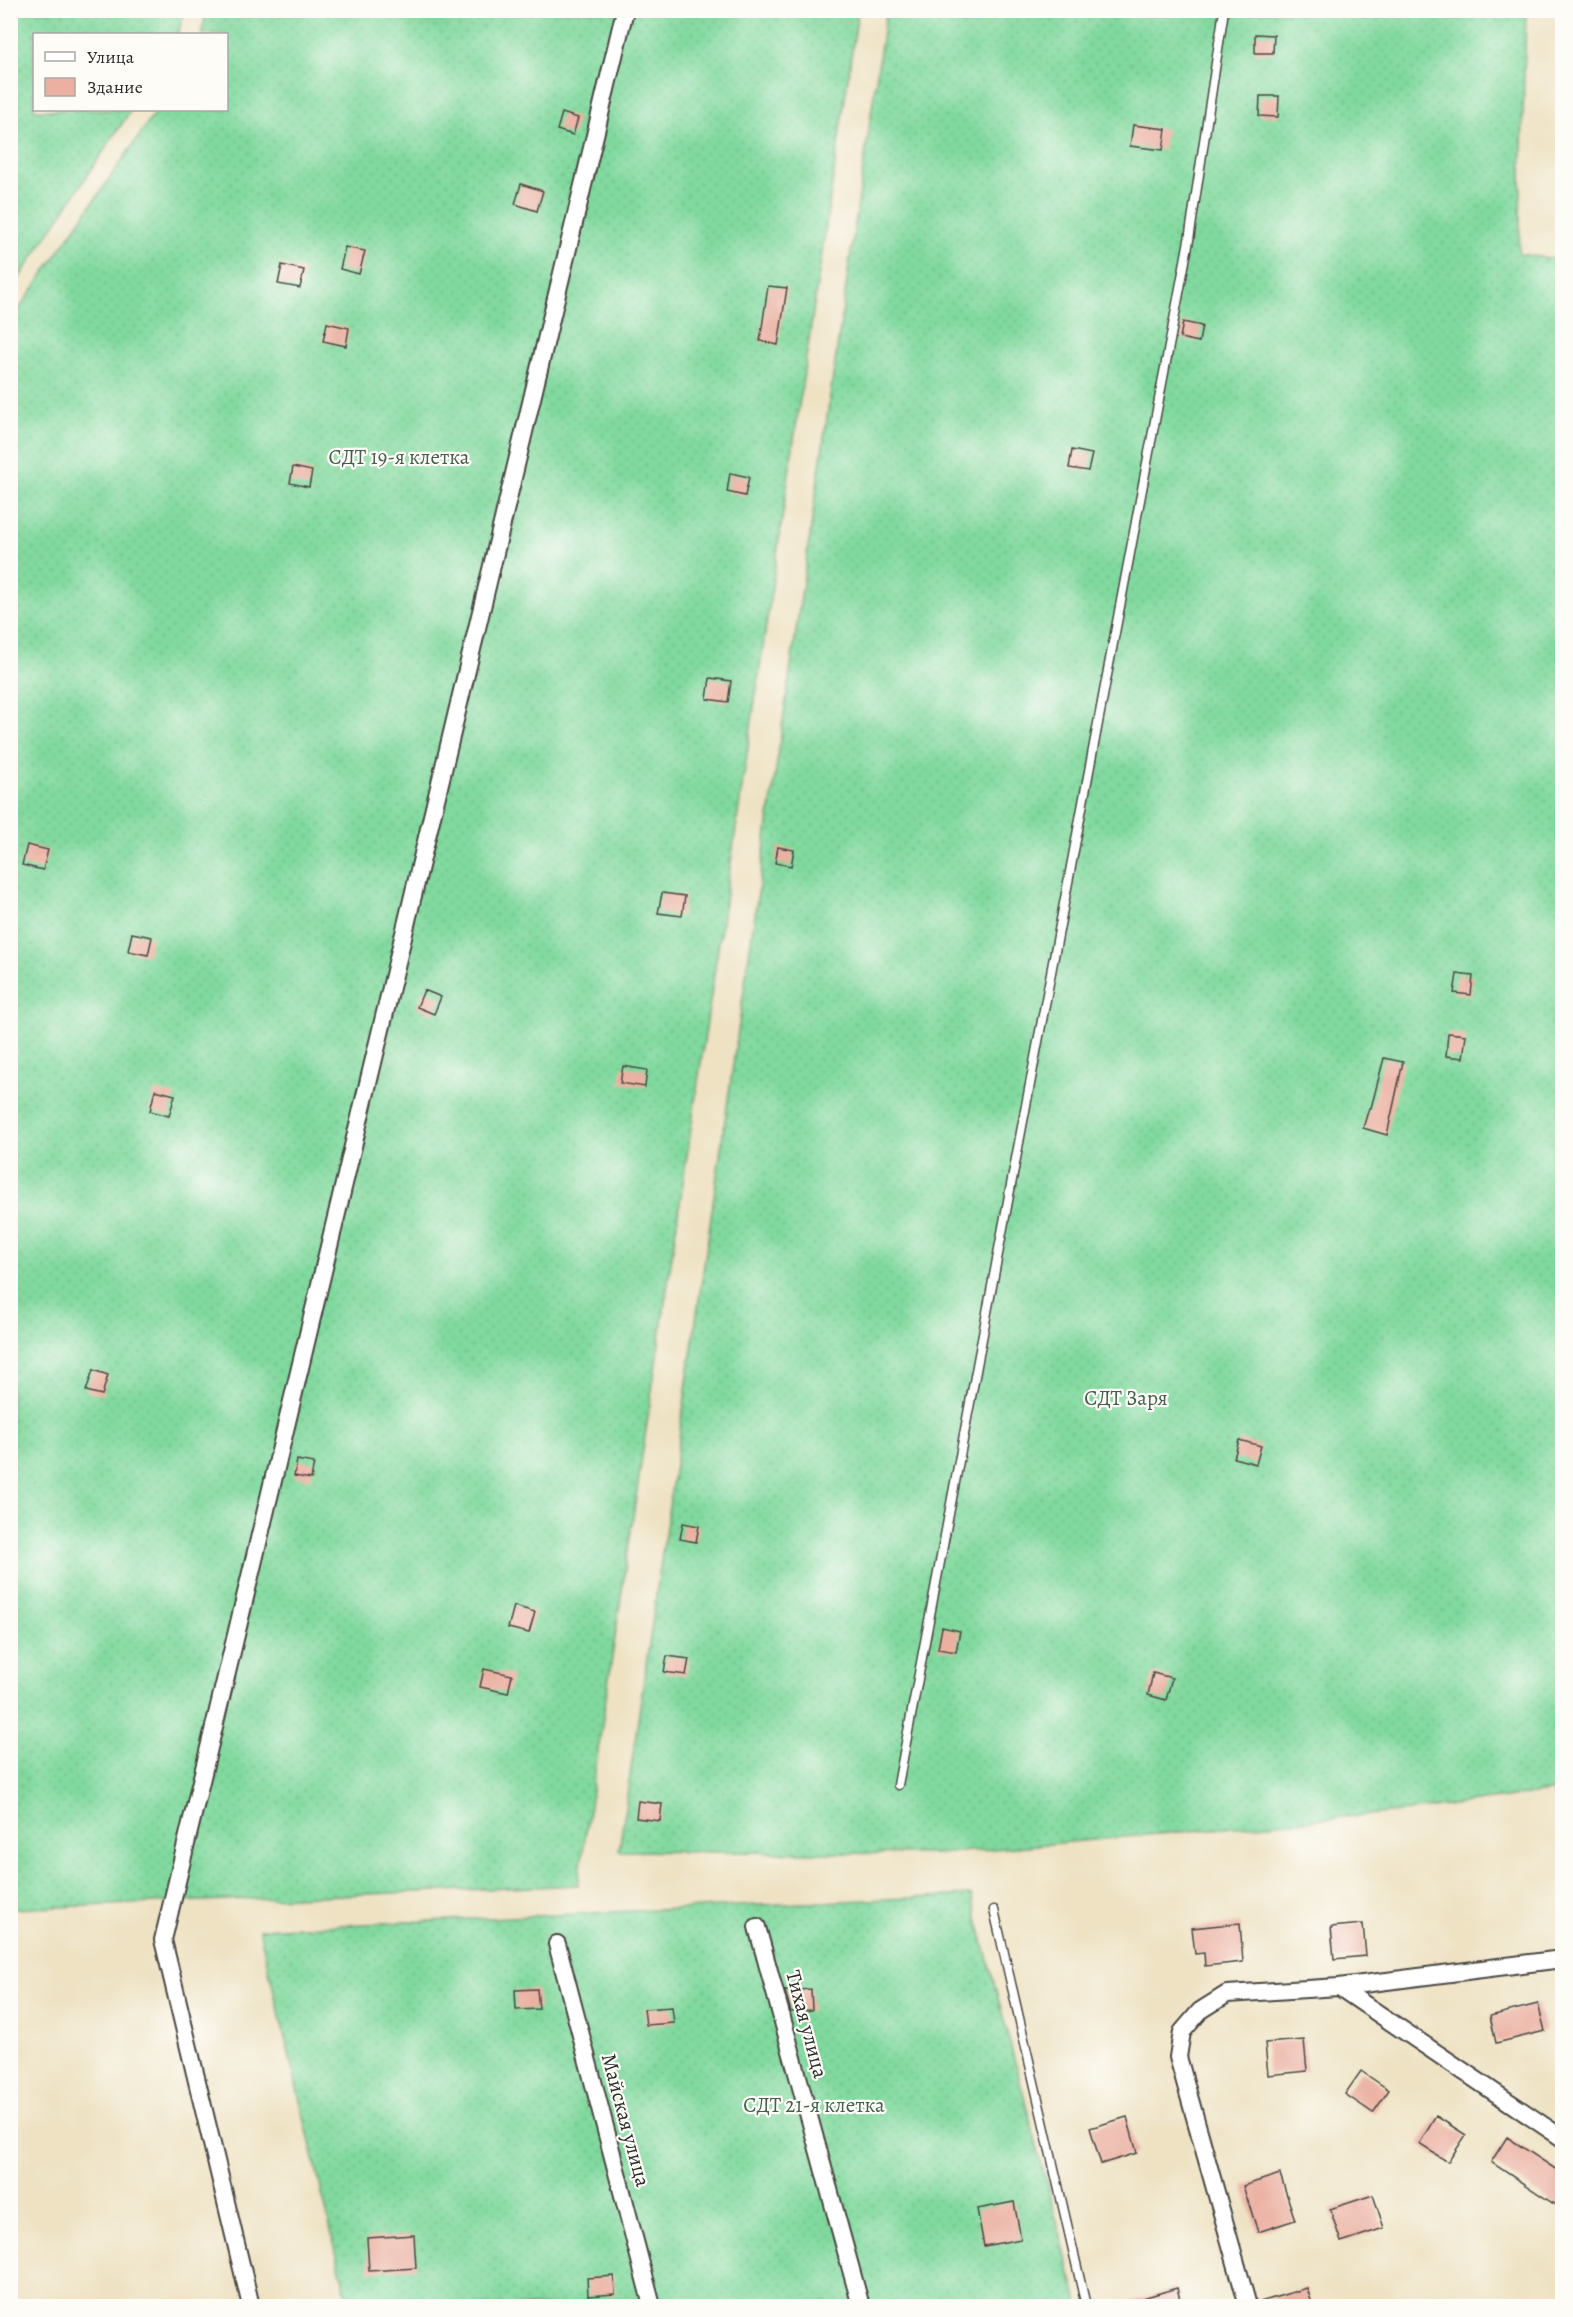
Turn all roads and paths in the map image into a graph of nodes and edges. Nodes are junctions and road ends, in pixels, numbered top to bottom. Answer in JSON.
{"nodes":[{"id":1,"x":625,"y":10,"type":"edge"},
{"id":2,"x":1224,"y":10,"type":"edge"},
{"id":3,"x":898,"y":1785,"type":"dead end"},
{"id":4,"x":994,"y":1910,"type":"dead end"},
{"id":5,"x":757,"y":1927,"type":"dead end"},
{"id":6,"x":557,"y":1944,"type":"dead end"},
{"id":7,"x":1563,"y":1959,"type":"edge"},
{"id":8,"x":1339,"y":1987,"type":"junction"},
{"id":9,"x":1563,"y":2138,"type":"edge"},
{"id":10,"x":251,"y":2307,"type":"edge"},
{"id":11,"x":652,"y":2307,"type":"edge"},
{"id":12,"x":861,"y":2307,"type":"edge"},
{"id":13,"x":1086,"y":2307,"type":"edge"},
{"id":14,"x":1248,"y":2307,"type":"edge"}],
"edges":[{"from":1,"to":10,"type":"street"},
{"from":2,"to":3,"type":"lane"},
{"from":4,"to":13,"type":"lane"},
{"from":5,"to":12,"type":"street","name":"Тихая улица"},
{"from":6,"to":11,"type":"street","name":"Майская улица"},
{"from":7,"to":8,"type":"street"},
{"from":8,"to":9,"type":"street"},
{"from":8,"to":14,"type":"street"}]}
